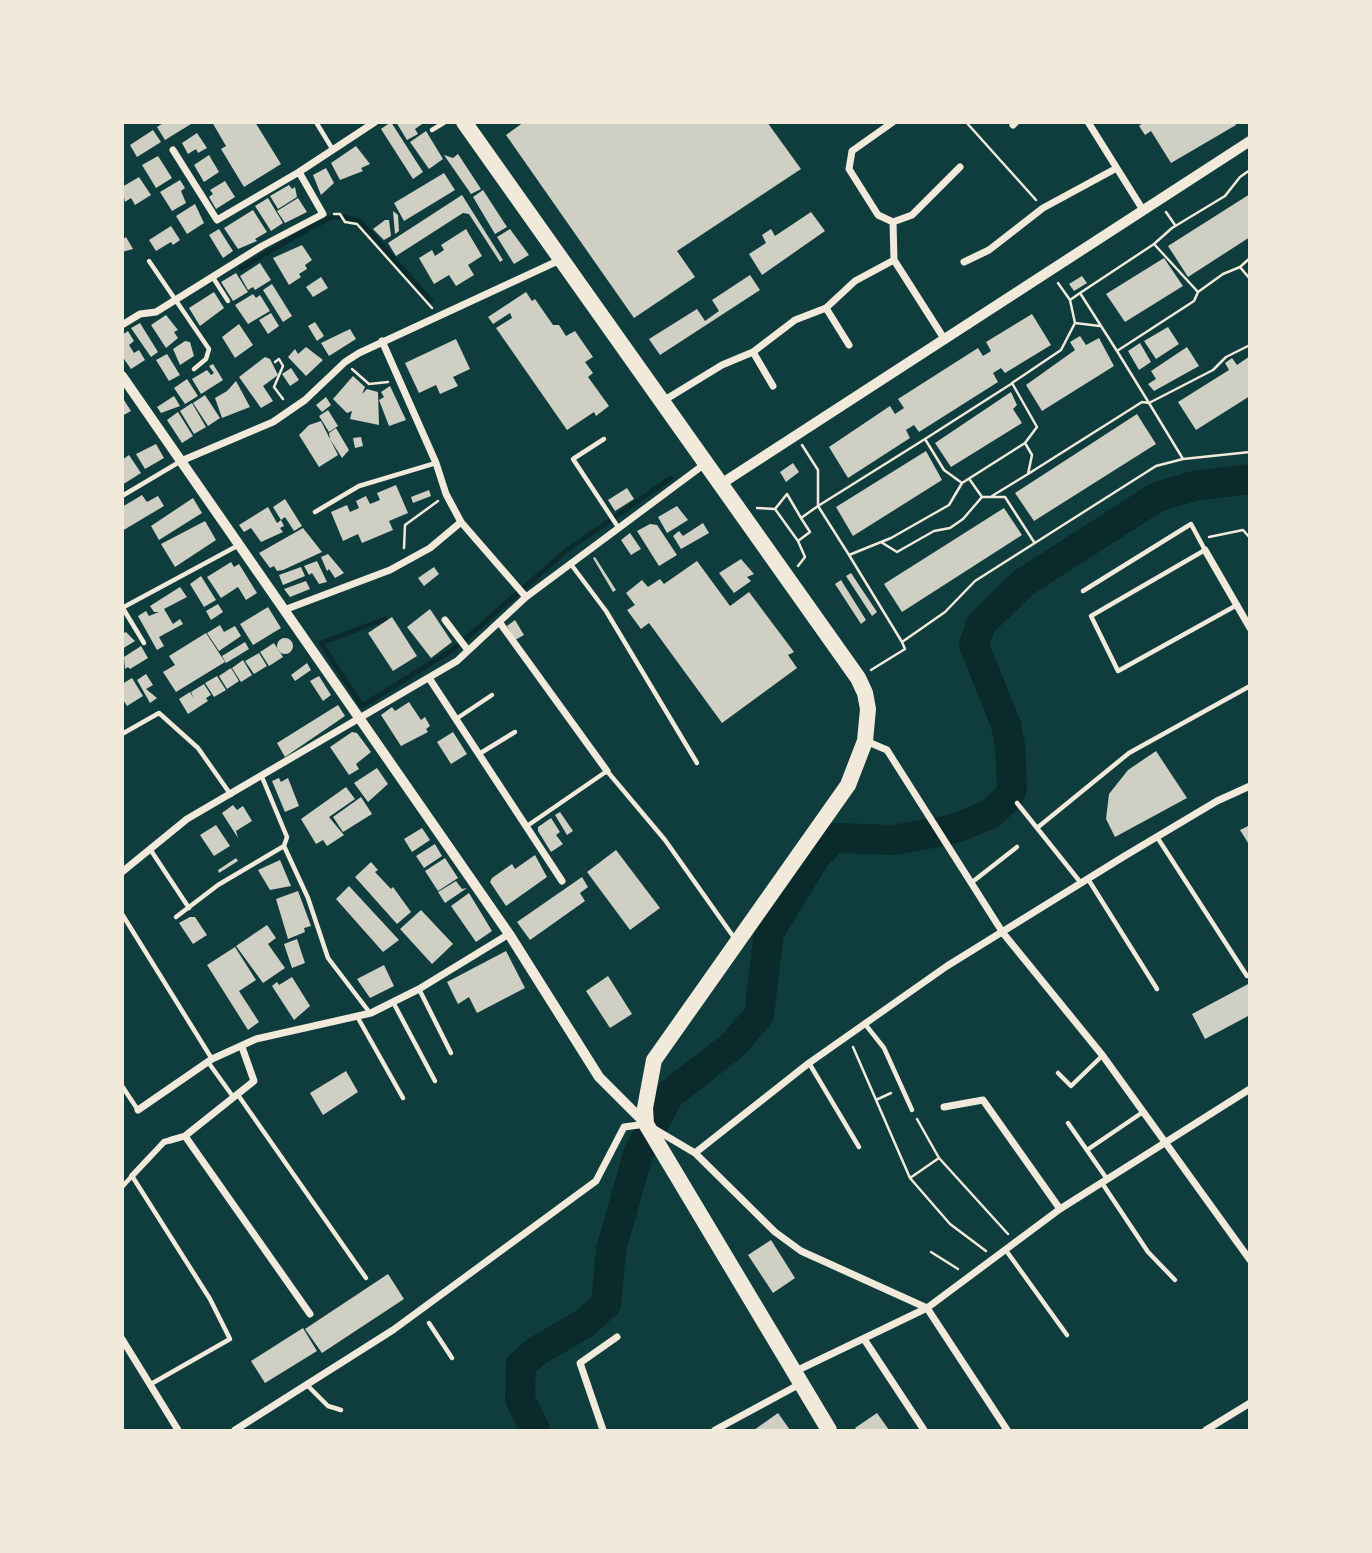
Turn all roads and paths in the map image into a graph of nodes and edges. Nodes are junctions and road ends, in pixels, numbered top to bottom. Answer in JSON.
{"nodes":[{"id":1,"x":316,"y":122,"type":"edge"},
{"id":2,"x":375,"y":122,"type":"edge"},
{"id":3,"x":445,"y":122,"type":"edge"},
{"id":4,"x":464,"y":122,"type":"edge"},
{"id":5,"x":893,"y":122,"type":"edge"},
{"id":6,"x":965,"y":122,"type":"edge"},
{"id":7,"x":1088,"y":122,"type":"edge"},
{"id":8,"x":432,"y":130,"type":"dead end"},
{"id":9,"x":1250,"y":141,"type":"edge"},
{"id":10,"x":173,"y":150,"type":"dead end"},
{"id":11,"x":333,"y":150,"type":"junction"},
{"id":12,"x":960,"y":167,"type":"dead end"},
{"id":13,"x":1115,"y":169,"type":"junction"},
{"id":14,"x":1250,"y":170,"type":"edge"},
{"id":15,"x":299,"y":172,"type":"junction"},
{"id":16,"x":1158,"y":201,"type":"junction"},
{"id":17,"x":1043,"y":208,"type":"junction"},
{"id":18,"x":1143,"y":210,"type":"junction"},
{"id":19,"x":323,"y":214,"type":"junction"},
{"id":20,"x":893,"y":222,"type":"junction"},
{"id":21,"x":1175,"y":225,"type":"junction"},
{"id":22,"x":1154,"y":244,"type":"junction"},
{"id":23,"x":1250,"y":258,"type":"edge"},
{"id":24,"x":561,"y":260,"type":"junction"},
{"id":25,"x":894,"y":260,"type":"junction"},
{"id":26,"x":149,"y":261,"type":"dead end"},
{"id":27,"x":964,"y":262,"type":"dead end"},
{"id":28,"x":1240,"y":267,"type":"junction"},
{"id":29,"x":212,"y":276,"type":"junction"},
{"id":30,"x":1250,"y":279,"type":"edge"},
{"id":31,"x":1056,"y":280,"type":"dead end"},
{"id":32,"x":1198,"y":292,"type":"junction"},
{"id":33,"x":1080,"y":293,"type":"junction"},
{"id":34,"x":174,"y":299,"type":"junction"},
{"id":35,"x":1070,"y":300,"type":"junction"},
{"id":36,"x":228,"y":301,"type":"dead end"},
{"id":37,"x":826,"y":308,"type":"junction"},
{"id":38,"x":439,"y":317,"type":"junction"},
{"id":39,"x":1075,"y":323,"type":"junction"},
{"id":40,"x":122,"y":325,"type":"edge"},
{"id":41,"x":1101,"y":326,"type":"junction"},
{"id":42,"x":945,"y":340,"type":"junction"},
{"id":43,"x":382,"y":341,"type":"junction"},
{"id":44,"x":849,"y":345,"type":"dead end"},
{"id":45,"x":1250,"y":345,"type":"edge"},
{"id":46,"x":1117,"y":351,"type":"junction"},
{"id":47,"x":753,"y":352,"type":"junction"},
{"id":48,"x":275,"y":362,"type":"dead end"},
{"id":49,"x":345,"y":362,"type":"junction"},
{"id":50,"x":194,"y":369,"type":"dead end"},
{"id":51,"x":122,"y":376,"type":"edge"},
{"id":52,"x":398,"y":377,"type":"junction"},
{"id":53,"x":1012,"y":383,"type":"junction"},
{"id":54,"x":774,"y":386,"type":"dead end"},
{"id":55,"x":286,"y":401,"type":"dead end"},
{"id":56,"x":663,"y":402,"type":"junction"},
{"id":57,"x":1149,"y":403,"type":"junction"},
{"id":58,"x":797,"y":436,"type":"junction"},
{"id":59,"x":604,"y":439,"type":"dead end"},
{"id":60,"x":925,"y":439,"type":"junction"},
{"id":61,"x":1024,"y":443,"type":"junction"},
{"id":62,"x":1250,"y":452,"type":"edge"},
{"id":63,"x":1183,"y":459,"type":"junction"},
{"id":64,"x":181,"y":461,"type":"junction"},
{"id":65,"x":436,"y":463,"type":"junction"},
{"id":66,"x":707,"y":463,"type":"junction"},
{"id":67,"x":1028,"y":474,"type":"junction"},
{"id":68,"x":970,"y":478,"type":"junction"},
{"id":69,"x":962,"y":483,"type":"junction"},
{"id":70,"x":721,"y":484,"type":"junction"},
{"id":71,"x":446,"y":494,"type":"junction"},
{"id":72,"x":122,"y":496,"type":"edge"},
{"id":73,"x":982,"y":497,"type":"junction"},
{"id":74,"x":991,"y":497,"type":"junction"},
{"id":75,"x":818,"y":506,"type":"junction"},
{"id":76,"x":315,"y":512,"type":"dead end"},
{"id":77,"x":801,"y":518,"type":"junction"},
{"id":78,"x":461,"y":522,"type":"junction"},
{"id":79,"x":618,"y":527,"type":"junction"},
{"id":80,"x":1250,"y":538,"type":"edge"},
{"id":81,"x":1199,"y":539,"type":"junction"},
{"id":82,"x":797,"y":541,"type":"junction"},
{"id":83,"x":881,"y":542,"type":"junction"},
{"id":84,"x":1035,"y":543,"type":"junction"},
{"id":85,"x":239,"y":545,"type":"junction"},
{"id":86,"x":1205,"y":550,"type":"junction"},
{"id":87,"x":849,"y":555,"type":"junction"},
{"id":88,"x":569,"y":563,"type":"junction"},
{"id":89,"x":402,"y":564,"type":"junction"},
{"id":90,"x":788,"y":579,"type":"junction"},
{"id":91,"x":1083,"y":591,"type":"dead end"},
{"id":92,"x":526,"y":597,"type":"junction"},
{"id":93,"x":1237,"y":605,"type":"junction"},
{"id":94,"x":123,"y":609,"type":"edge"},
{"id":95,"x":284,"y":610,"type":"junction"},
{"id":96,"x":444,"y":620,"type":"dead end"},
{"id":97,"x":499,"y":623,"type":"junction"},
{"id":98,"x":1250,"y":628,"type":"edge"},
{"id":99,"x":902,"y":642,"type":"junction"},
{"id":100,"x":144,"y":643,"type":"dead end"},
{"id":101,"x":467,"y":649,"type":"junction"},
{"id":102,"x":429,"y":678,"type":"junction"},
{"id":103,"x":858,"y":678,"type":"junction"},
{"id":104,"x":1250,"y":687,"type":"edge"},
{"id":105,"x":492,"y":695,"type":"dead end"},
{"id":106,"x":360,"y":717,"type":"junction"},
{"id":107,"x":456,"y":719,"type":"junction"},
{"id":108,"x":515,"y":732,"type":"dead end"},
{"id":109,"x":122,"y":734,"type":"edge"},
{"id":110,"x":865,"y":741,"type":"junction"},
{"id":111,"x":479,"y":754,"type":"junction"},
{"id":112,"x":697,"y":763,"type":"dead end"},
{"id":113,"x":607,"y":771,"type":"junction"},
{"id":114,"x":262,"y":777,"type":"junction"},
{"id":115,"x":1250,"y":786,"type":"edge"},
{"id":116,"x":231,"y":796,"type":"junction"},
{"id":117,"x":1017,"y":803,"type":"dead end"},
{"id":118,"x":526,"y":827,"type":"junction"},
{"id":119,"x":1037,"y":828,"type":"junction"},
{"id":120,"x":1157,"y":837,"type":"junction"},
{"id":121,"x":284,"y":846,"type":"junction"},
{"id":122,"x":1017,"y":847,"type":"dead end"},
{"id":123,"x":150,"y":848,"type":"junction"},
{"id":124,"x":122,"y":872,"type":"edge"},
{"id":125,"x":562,"y":881,"type":"dead end"},
{"id":126,"x":1084,"y":881,"type":"junction"},
{"id":127,"x":971,"y":883,"type":"junction"},
{"id":128,"x":189,"y":908,"type":"junction"},
{"id":129,"x":122,"y":914,"type":"edge"},
{"id":130,"x":176,"y":917,"type":"dead end"},
{"id":131,"x":1003,"y":933,"type":"junction"},
{"id":132,"x":509,"y":934,"type":"junction"},
{"id":133,"x":738,"y":943,"type":"junction"},
{"id":134,"x":1247,"y":976,"type":"dead end"},
{"id":135,"x":419,"y":989,"type":"junction"},
{"id":136,"x":1157,"y":989,"type":"dead end"},
{"id":137,"x":393,"y":1002,"type":"junction"},
{"id":138,"x":370,"y":1013,"type":"junction"},
{"id":139,"x":358,"y":1018,"type":"junction"},
{"id":140,"x":866,"y":1024,"type":"junction"},
{"id":141,"x":849,"y":1035,"type":"junction"},
{"id":142,"x":242,"y":1047,"type":"junction"},
{"id":143,"x":451,"y":1053,"type":"dead end"},
{"id":144,"x":1103,"y":1056,"type":"junction"},
{"id":145,"x":210,"y":1060,"type":"junction"},
{"id":146,"x":809,"y":1063,"type":"junction"},
{"id":147,"x":1058,"y":1073,"type":"dead end"},
{"id":148,"x":435,"y":1081,"type":"dead end"},
{"id":149,"x":122,"y":1086,"type":"edge"},
{"id":150,"x":904,"y":1088,"type":"junction"},
{"id":151,"x":1250,"y":1090,"type":"edge"},
{"id":152,"x":236,"y":1097,"type":"junction"},
{"id":153,"x":403,"y":1098,"type":"dead end"},
{"id":154,"x":876,"y":1100,"type":"junction"},
{"id":155,"x":944,"y":1107,"type":"dead end"},
{"id":156,"x":138,"y":1110,"type":"joint"},
{"id":157,"x":912,"y":1110,"type":"joint"},
{"id":158,"x":1143,"y":1112,"type":"junction"},
{"id":159,"x":1068,"y":1123,"type":"dead end"},
{"id":160,"x":646,"y":1125,"type":"junction"},
{"id":161,"x":185,"y":1136,"type":"junction"},
{"id":162,"x":171,"y":1140,"type":"joint"},
{"id":163,"x":1164,"y":1141,"type":"junction"},
{"id":164,"x":859,"y":1147,"type":"dead end"},
{"id":165,"x":1087,"y":1150,"type":"junction"},
{"id":166,"x":695,"y":1153,"type":"junction"},
{"id":167,"x":939,"y":1158,"type":"junction"},
{"id":168,"x":132,"y":1176,"type":"junction"},
{"id":169,"x":910,"y":1178,"type":"junction"},
{"id":170,"x":1104,"y":1181,"type":"junction"},
{"id":171,"x":122,"y":1187,"type":"edge"},
{"id":172,"x":1060,"y":1209,"type":"junction"},
{"id":173,"x":1016,"y":1242,"type":"junction"},
{"id":174,"x":1005,"y":1250,"type":"junction"},
{"id":175,"x":931,"y":1252,"type":"dead end"},
{"id":176,"x":994,"y":1258,"type":"junction"},
{"id":177,"x":1250,"y":1260,"type":"edge"},
{"id":178,"x":970,"y":1276,"type":"junction"},
{"id":179,"x":366,"y":1278,"type":"dead end"},
{"id":180,"x":1175,"y":1280,"type":"dead end"},
{"id":181,"x":927,"y":1308,"type":"junction"},
{"id":182,"x":310,"y":1314,"type":"dead end"},
{"id":183,"x":429,"y":1323,"type":"dead end"},
{"id":184,"x":1067,"y":1335,"type":"dead end"},
{"id":185,"x":617,"y":1337,"type":"dead end"},
{"id":186,"x":122,"y":1339,"type":"edge"},
{"id":187,"x":864,"y":1339,"type":"junction"},
{"id":188,"x":452,"y":1358,"type":"dead end"},
{"id":189,"x":799,"y":1377,"type":"junction"},
{"id":190,"x":151,"y":1384,"type":"junction"},
{"id":191,"x":307,"y":1385,"type":"junction"},
{"id":192,"x":1250,"y":1403,"type":"edge"},
{"id":193,"x":341,"y":1410,"type":"dead end"},
{"id":194,"x":178,"y":1430,"type":"edge"},
{"id":195,"x":235,"y":1430,"type":"edge"},
{"id":196,"x":603,"y":1430,"type":"edge"},
{"id":197,"x":715,"y":1430,"type":"edge"},
{"id":198,"x":829,"y":1430,"type":"edge"},
{"id":199,"x":923,"y":1430,"type":"edge"},
{"id":200,"x":1007,"y":1430,"type":"edge"},
{"id":201,"x":1206,"y":1430,"type":"edge"}],
"edges":[{"from":1,"to":11,"type":"lane"},
{"from":2,"to":11,"type":"street"},
{"from":3,"to":8,"type":"lane"},
{"from":4,"to":24,"type":"highway"},
{"from":5,"to":20,"type":"street"},
{"from":6,"to":17,"type":"path"},
{"from":7,"to":13,"type":"street"},
{"from":9,"to":16,"type":"street"},
{"from":10,"to":15,"type":"street"},
{"from":11,"to":15,"type":"street"},
{"from":12,"to":20,"type":"street"},
{"from":13,"to":17,"type":"street"},
{"from":13,"to":18,"type":"street"},
{"from":14,"to":21,"type":"path"},
{"from":15,"to":19,"type":"street"},
{"from":16,"to":18,"type":"street"},
{"from":16,"to":21,"type":"path"},
{"from":17,"to":27,"type":"street"},
{"from":18,"to":42,"type":"street"},
{"from":19,"to":29,"type":"street"},
{"from":19,"to":38,"type":"path"},
{"from":20,"to":25,"type":"street"},
{"from":21,"to":22,"type":"path"},
{"from":22,"to":32,"type":"path"},
{"from":22,"to":33,"type":"path"},
{"from":23,"to":28,"type":"path"},
{"from":24,"to":38,"type":"street"},
{"from":24,"to":56,"type":"highway"},
{"from":25,"to":37,"type":"street"},
{"from":25,"to":42,"type":"street"},
{"from":26,"to":34,"type":"lane"},
{"from":28,"to":30,"type":"path"},
{"from":28,"to":32,"type":"path"},
{"from":29,"to":34,"type":"street"},
{"from":29,"to":36,"type":"lane"},
{"from":31,"to":35,"type":"path"},
{"from":32,"to":46,"type":"path"},
{"from":33,"to":35,"type":"path"},
{"from":33,"to":41,"type":"path"},
{"from":34,"to":40,"type":"street"},
{"from":34,"to":50,"type":"lane"},
{"from":35,"to":39,"type":"path"},
{"from":37,"to":44,"type":"street"},
{"from":37,"to":47,"type":"street"},
{"from":38,"to":43,"type":"street"},
{"from":39,"to":41,"type":"path"},
{"from":39,"to":53,"type":"path"},
{"from":41,"to":46,"type":"path"},
{"from":42,"to":58,"type":"street"},
{"from":43,"to":49,"type":"street"},
{"from":43,"to":52,"type":"street"},
{"from":45,"to":57,"type":"path"},
{"from":46,"to":57,"type":"path"},
{"from":47,"to":54,"type":"street"},
{"from":47,"to":56,"type":"street"},
{"from":48,"to":55,"type":"path"},
{"from":49,"to":52,"type":"path"},
{"from":49,"to":64,"type":"street"},
{"from":51,"to":64,"type":"street"},
{"from":52,"to":65,"type":"street"},
{"from":53,"to":60,"type":"path"},
{"from":53,"to":61,"type":"path"},
{"from":56,"to":66,"type":"highway"},
{"from":57,"to":63,"type":"path"},
{"from":57,"to":67,"type":"path"},
{"from":58,"to":70,"type":"street"},
{"from":58,"to":75,"type":"path"},
{"from":59,"to":79,"type":"lane"},
{"from":60,"to":69,"type":"path"},
{"from":60,"to":75,"type":"path"},
{"from":61,"to":67,"type":"path"},
{"from":61,"to":68,"type":"path"},
{"from":62,"to":63,"type":"path"},
{"from":63,"to":84,"type":"path"},
{"from":64,"to":72,"type":"lane"},
{"from":64,"to":85,"type":"street"},
{"from":65,"to":71,"type":"street"},
{"from":65,"to":76,"type":"lane"},
{"from":66,"to":70,"type":"highway"},
{"from":66,"to":79,"type":"street"},
{"from":67,"to":74,"type":"path"},
{"from":68,"to":69,"type":"path"},
{"from":68,"to":73,"type":"path"},
{"from":69,"to":83,"type":"path"},
{"from":70,"to":90,"type":"highway"},
{"from":71,"to":78,"type":"street"},
{"from":71,"to":89,"type":"path"},
{"from":73,"to":74,"type":"path"},
{"from":73,"to":83,"type":"path"},
{"from":74,"to":84,"type":"path"},
{"from":75,"to":77,"type":"path"},
{"from":75,"to":87,"type":"path"},
{"from":77,"to":82,"type":"path"},
{"from":77,"to":82,"type":"path"},
{"from":78,"to":89,"type":"street"},
{"from":78,"to":92,"type":"street"},
{"from":79,"to":88,"type":"street"},
{"from":80,"to":81,"type":"path"},
{"from":81,"to":86,"type":"lane"},
{"from":81,"to":91,"type":"lane"},
{"from":82,"to":90,"type":"path"},
{"from":83,"to":87,"type":"path"},
{"from":84,"to":99,"type":"path"},
{"from":85,"to":94,"type":"lane"},
{"from":85,"to":95,"type":"street"},
{"from":86,"to":93,"type":"street"},
{"from":86,"to":93,"type":"lane"},
{"from":87,"to":99,"type":"path"},
{"from":88,"to":92,"type":"street"},
{"from":88,"to":112,"type":"lane"},
{"from":89,"to":95,"type":"street"},
{"from":90,"to":103,"type":"highway"},
{"from":92,"to":97,"type":"street"},
{"from":93,"to":98,"type":"street"},
{"from":94,"to":100,"type":"lane"},
{"from":95,"to":106,"type":"street"},
{"from":96,"to":101,"type":"street"},
{"from":97,"to":101,"type":"street"},
{"from":97,"to":113,"type":"street"},
{"from":99,"to":103,"type":"path"},
{"from":101,"to":102,"type":"street"},
{"from":102,"to":106,"type":"street"},
{"from":102,"to":107,"type":"street"},
{"from":103,"to":110,"type":"highway"},
{"from":104,"to":119,"type":"lane"},
{"from":105,"to":107,"type":"lane"},
{"from":106,"to":114,"type":"street"},
{"from":106,"to":132,"type":"street"},
{"from":107,"to":111,"type":"street"},
{"from":108,"to":111,"type":"lane"},
{"from":109,"to":116,"type":"lane"},
{"from":110,"to":127,"type":"street"},
{"from":110,"to":133,"type":"highway"},
{"from":111,"to":118,"type":"street"},
{"from":113,"to":118,"type":"lane"},
{"from":113,"to":133,"type":"lane"},
{"from":114,"to":116,"type":"street"},
{"from":114,"to":121,"type":"lane"},
{"from":115,"to":120,"type":"street"},
{"from":116,"to":123,"type":"street"},
{"from":117,"to":119,"type":"lane"},
{"from":118,"to":125,"type":"street"},
{"from":119,"to":126,"type":"lane"},
{"from":120,"to":126,"type":"street"},
{"from":120,"to":134,"type":"lane"},
{"from":121,"to":128,"type":"lane"},
{"from":121,"to":138,"type":"lane"},
{"from":122,"to":127,"type":"lane"},
{"from":123,"to":124,"type":"street"},
{"from":123,"to":128,"type":"lane"},
{"from":126,"to":131,"type":"street"},
{"from":126,"to":136,"type":"lane"},
{"from":127,"to":131,"type":"street"},
{"from":128,"to":130,"type":"lane"},
{"from":129,"to":145,"type":"lane"},
{"from":131,"to":140,"type":"street"},
{"from":131,"to":144,"type":"street"},
{"from":132,"to":135,"type":"street"},
{"from":132,"to":160,"type":"street"},
{"from":133,"to":160,"type":"highway"},
{"from":135,"to":137,"type":"street"},
{"from":135,"to":143,"type":"lane"},
{"from":137,"to":138,"type":"street"},
{"from":137,"to":148,"type":"lane"},
{"from":138,"to":139,"type":"street"},
{"from":139,"to":142,"type":"street"},
{"from":139,"to":153,"type":"lane"},
{"from":140,"to":141,"type":"street"},
{"from":140,"to":150,"type":"lane"},
{"from":141,"to":146,"type":"street"},
{"from":141,"to":154,"type":"path"},
{"from":142,"to":145,"type":"street"},
{"from":142,"to":152,"type":"street"},
{"from":144,"to":147,"type":"lane"},
{"from":144,"to":158,"type":"street"},
{"from":145,"to":152,"type":"lane"},
{"from":145,"to":156,"type":"street"},
{"from":146,"to":164,"type":"lane"},
{"from":146,"to":166,"type":"street"},
{"from":149,"to":156,"type":"lane"},
{"from":150,"to":154,"type":"path"},
{"from":150,"to":157,"type":"lane"},
{"from":151,"to":163,"type":"street"},
{"from":152,"to":161,"type":"street"},
{"from":152,"to":179,"type":"lane"},
{"from":154,"to":169,"type":"path"},
{"from":155,"to":172,"type":"street"},
{"from":157,"to":167,"type":"path"},
{"from":158,"to":163,"type":"street"},
{"from":158,"to":165,"type":"lane"},
{"from":159,"to":165,"type":"lane"},
{"from":160,"to":166,"type":"street"},
{"from":160,"to":189,"type":"highway"},
{"from":160,"to":191,"type":"street"},
{"from":161,"to":162,"type":"street"},
{"from":161,"to":182,"type":"street"},
{"from":162,"to":168,"type":"street"},
{"from":163,"to":170,"type":"street"},
{"from":163,"to":177,"type":"street"},
{"from":165,"to":170,"type":"lane"},
{"from":166,"to":181,"type":"street"},
{"from":167,"to":169,"type":"path"},
{"from":167,"to":173,"type":"path"},
{"from":168,"to":171,"type":"lane"},
{"from":168,"to":190,"type":"lane"},
{"from":169,"to":176,"type":"path"},
{"from":170,"to":172,"type":"street"},
{"from":170,"to":180,"type":"lane"},
{"from":172,"to":173,"type":"street"},
{"from":173,"to":174,"type":"street"},
{"from":174,"to":176,"type":"street"},
{"from":174,"to":184,"type":"lane"},
{"from":175,"to":178,"type":"path"},
{"from":176,"to":178,"type":"street"},
{"from":178,"to":181,"type":"street"},
{"from":181,"to":187,"type":"street"},
{"from":181,"to":200,"type":"street"},
{"from":183,"to":188,"type":"lane"},
{"from":185,"to":196,"type":"street"},
{"from":186,"to":190,"type":"street"},
{"from":187,"to":189,"type":"street"},
{"from":187,"to":199,"type":"street"},
{"from":189,"to":197,"type":"street"},
{"from":189,"to":198,"type":"highway"},
{"from":190,"to":194,"type":"street"},
{"from":191,"to":193,"type":"lane"},
{"from":191,"to":195,"type":"street"},
{"from":192,"to":201,"type":"street"}]}
